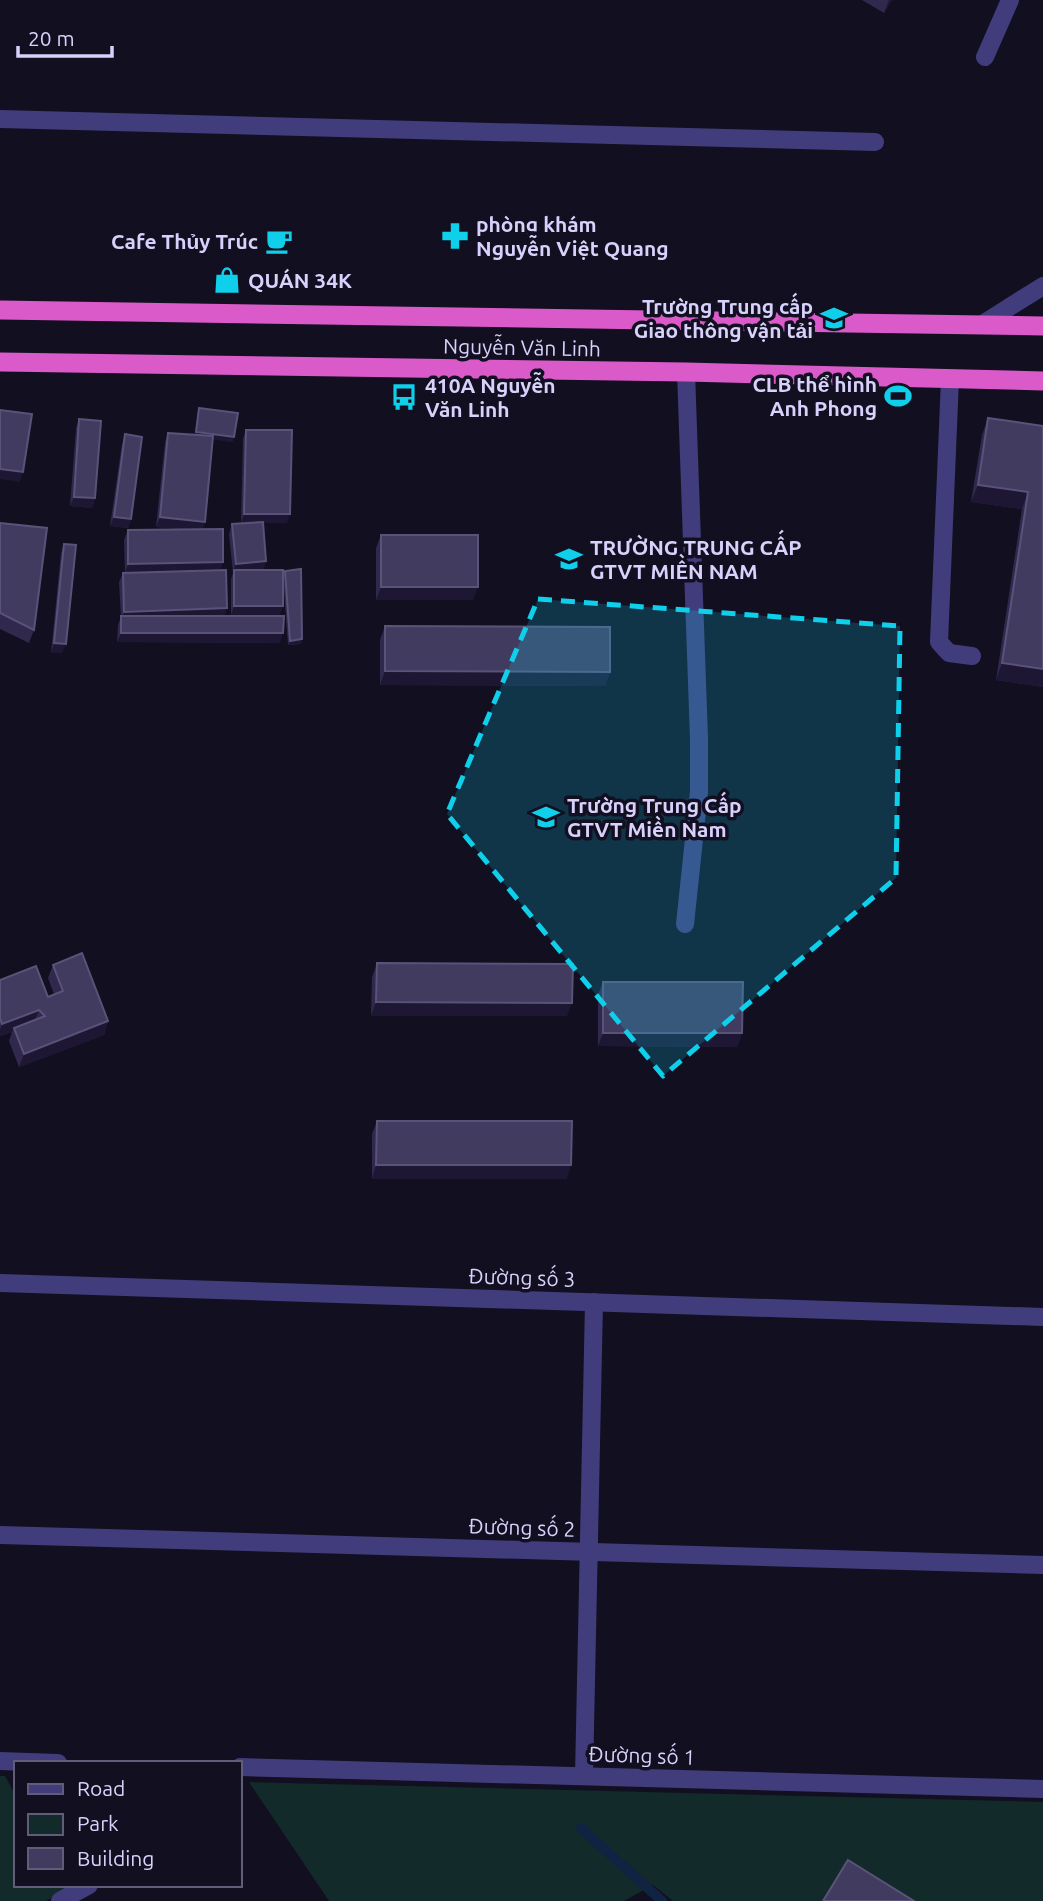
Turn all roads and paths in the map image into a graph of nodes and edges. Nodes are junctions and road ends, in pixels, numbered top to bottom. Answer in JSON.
{"nodes":[{"id":1,"x":1010,"y":0,"type":"edge"},
{"id":2,"x":985,"y":57,"type":"dead end"},
{"id":3,"x":0,"y":119,"type":"edge"},
{"id":4,"x":875,"y":142,"type":"dead end"},
{"id":5,"x":1043,"y":286,"type":"edge"},
{"id":6,"x":0,"y":310,"type":"edge"},
{"id":7,"x":981,"y":325,"type":"junction"},
{"id":8,"x":1043,"y":326,"type":"edge"},
{"id":9,"x":0,"y":362,"type":"edge"},
{"id":10,"x":686,"y":372,"type":"junction"},
{"id":11,"x":950,"y":379,"type":"junction"},
{"id":12,"x":1043,"y":381,"type":"edge"},
{"id":13,"x":972,"y":656,"type":"dead end"},
{"id":14,"x":685,"y":924,"type":"dead end"},
{"id":15,"x":0,"y":1283,"type":"edge"},
{"id":16,"x":594,"y":1302,"type":"junction"},
{"id":17,"x":1043,"y":1317,"type":"edge"},
{"id":18,"x":0,"y":1535,"type":"edge"},
{"id":19,"x":589,"y":1552,"type":"junction"},
{"id":20,"x":1043,"y":1564,"type":"edge"},
{"id":21,"x":242,"y":1768,"type":"edge"},
{"id":22,"x":584,"y":1776,"type":"junction"},
{"id":23,"x":1043,"y":1788,"type":"edge"},
{"id":24,"x":85,"y":1887,"type":"edge"},
{"id":25,"x":60,"y":1901,"type":"edge"}],
"edges":[{"from":1,"to":2,"type":"street"},
{"from":3,"to":4,"type":"street"},
{"from":5,"to":7,"type":"street"},
{"from":6,"to":7,"type":"highway","name":"Nguyễn Văn Linh"},
{"from":7,"to":8,"type":"highway","name":"Nguyễn Văn Linh"},
{"from":9,"to":10,"type":"highway","name":"Nguyễn Văn Linh"},
{"from":10,"to":11,"type":"highway","name":"Nguyễn Văn Linh"},
{"from":10,"to":14,"type":"street"},
{"from":11,"to":12,"type":"highway","name":"Nguyễn Văn Linh"},
{"from":11,"to":13,"type":"street"},
{"from":15,"to":16,"type":"street","name":"Đường số 3"},
{"from":16,"to":17,"type":"street","name":"Đường số 3"},
{"from":16,"to":19,"type":"street"},
{"from":18,"to":19,"type":"street","name":"Đường số 2"},
{"from":19,"to":20,"type":"street","name":"Đường số 2"},
{"from":19,"to":22,"type":"street"},
{"from":21,"to":22,"type":"street","name":"Đường số 1"},
{"from":22,"to":23,"type":"street","name":"Đường số 1"},
{"from":24,"to":25,"type":"street"}]}
